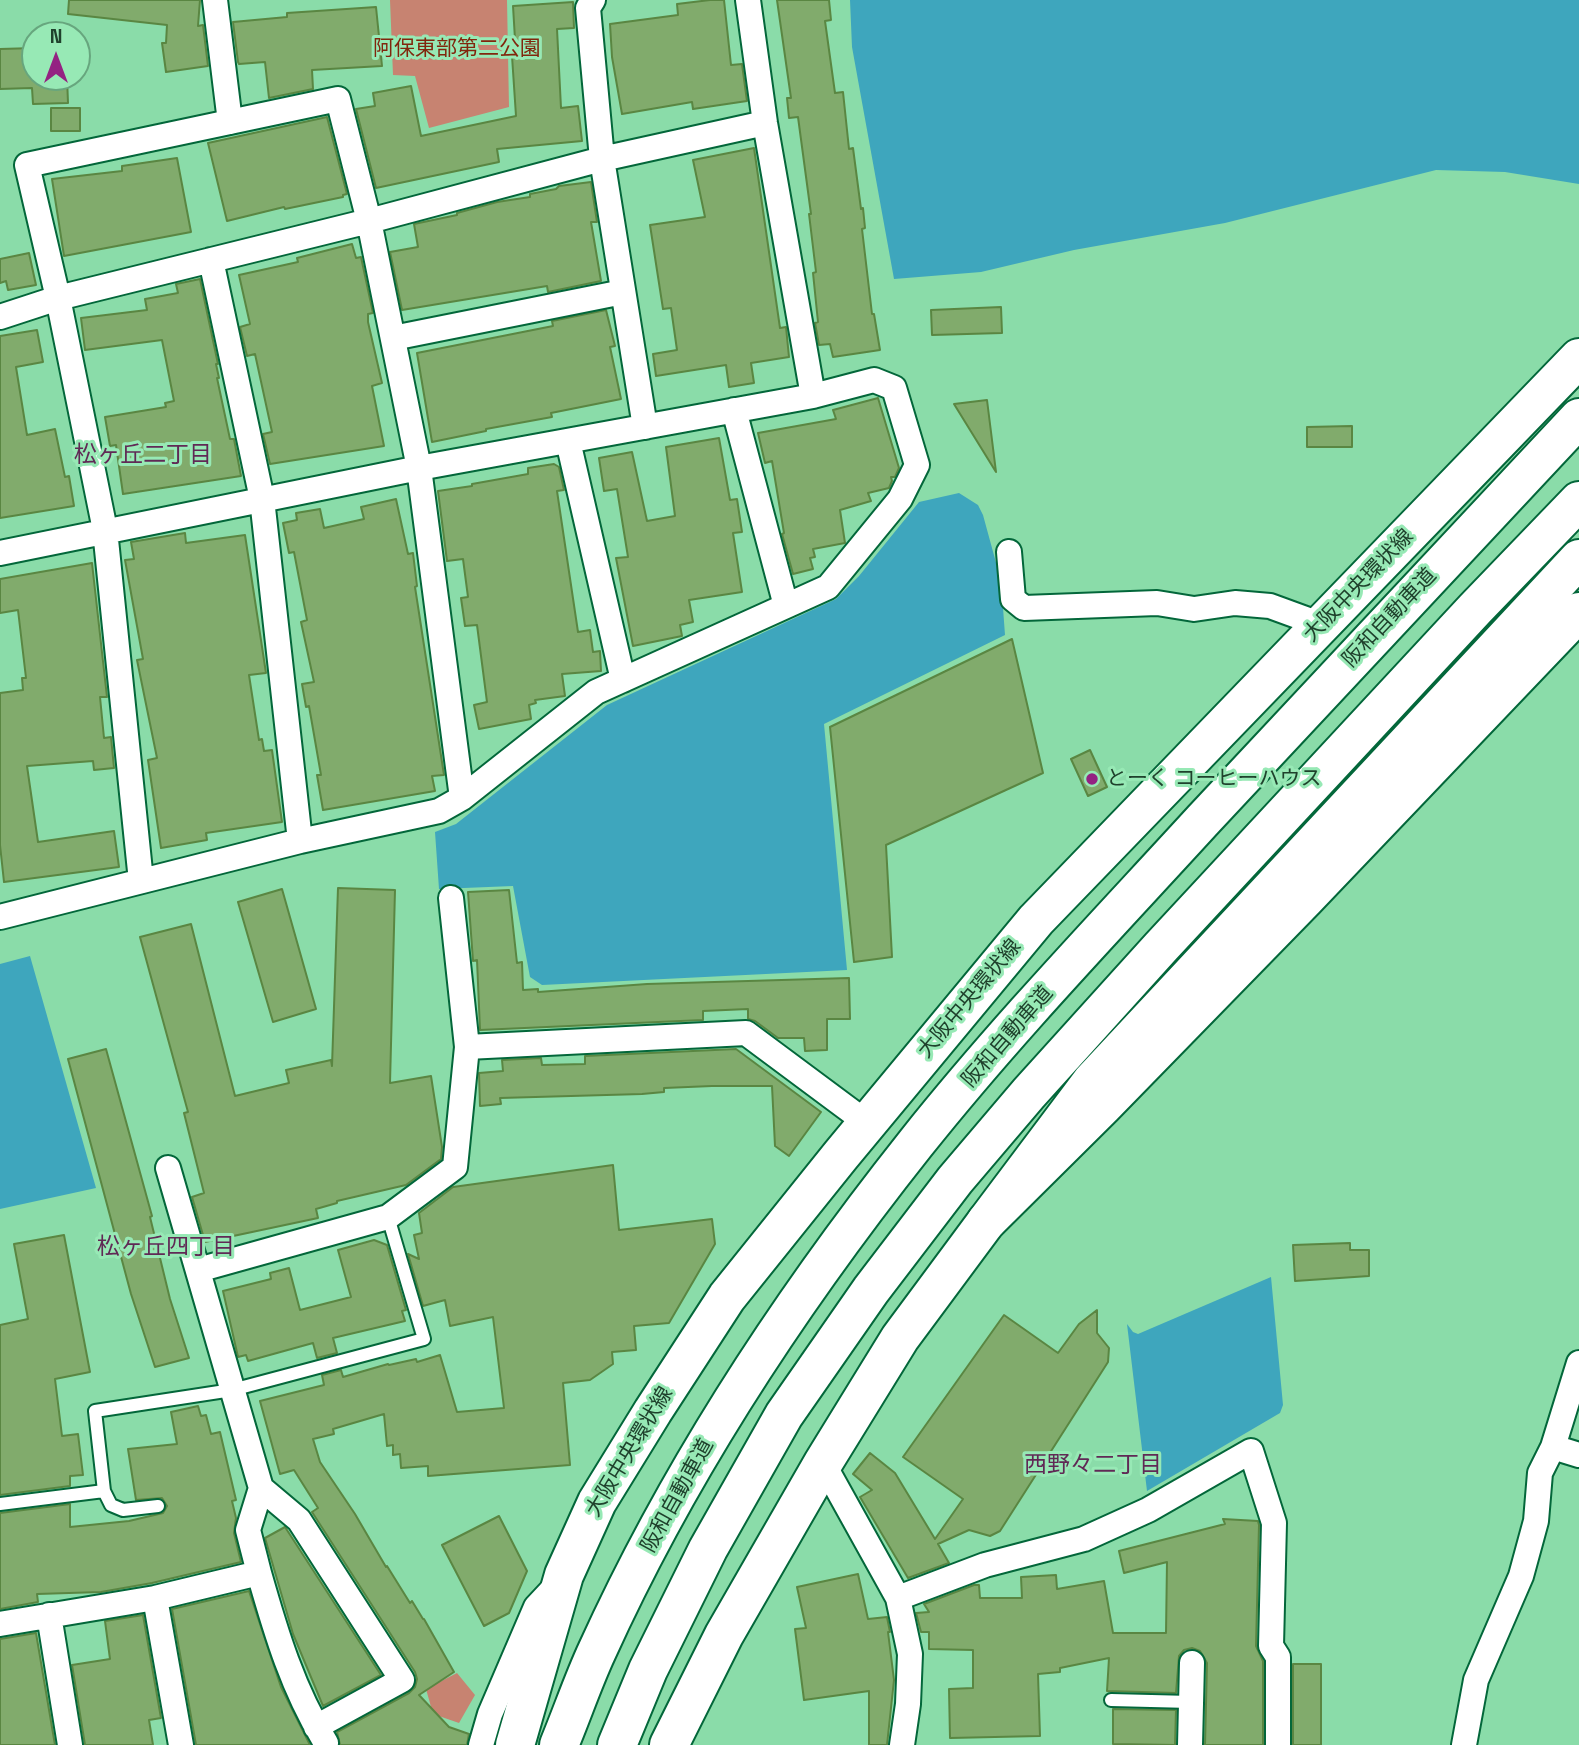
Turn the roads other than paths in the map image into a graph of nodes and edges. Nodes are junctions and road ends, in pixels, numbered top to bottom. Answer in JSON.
{"nodes":[{"id":1,"x":215,"y":0,"type":"edge"},
{"id":2,"x":593,"y":0,"type":"edge"},
{"id":3,"x":748,"y":0,"type":"edge"},
{"id":4,"x":230,"y":122,"type":"junction"},
{"id":5,"x":765,"y":122,"type":"junction"},
{"id":6,"x":602,"y":159,"type":"junction"},
{"id":7,"x":369,"y":221,"type":"junction"},
{"id":8,"x":211,"y":260,"type":"junction"},
{"id":9,"x":623,"y":292,"type":"junction"},
{"id":10,"x":58,"y":298,"type":"junction"},
{"id":11,"x":0,"y":317,"type":"edge"},
{"id":12,"x":393,"y":338,"type":"junction"},
{"id":13,"x":1579,"y":358,"type":"edge"},
{"id":14,"x":813,"y":396,"type":"junction"},
{"id":15,"x":734,"y":410,"type":"junction"},
{"id":16,"x":1579,"y":418,"type":"edge"},
{"id":17,"x":645,"y":427,"type":"junction"},
{"id":18,"x":568,"y":441,"type":"junction"},
{"id":19,"x":419,"y":468,"type":"junction"},
{"id":20,"x":262,"y":499,"type":"junction"},
{"id":21,"x":1579,"y":501,"type":"edge"},
{"id":22,"x":105,"y":530,"type":"junction"},
{"id":23,"x":1009,"y":552,"type":"dead end"},
{"id":24,"x":0,"y":553,"type":"edge"},
{"id":25,"x":1579,"y":559,"type":"edge"},
{"id":26,"x":786,"y":606,"type":"junction"},
{"id":27,"x":1579,"y":612,"type":"edge"},
{"id":28,"x":1322,"y":625,"type":"junction"},
{"id":29,"x":623,"y":680,"type":"junction"},
{"id":30,"x":462,"y":798,"type":"junction"},
{"id":31,"x":300,"y":841,"type":"junction"},
{"id":32,"x":141,"y":881,"type":"junction"},
{"id":33,"x":451,"y":898,"type":"dead end"},
{"id":34,"x":0,"y":917,"type":"edge"},
{"id":35,"x":467,"y":1047,"type":"junction"},
{"id":36,"x":867,"y":1124,"type":"junction"},
{"id":37,"x":168,"y":1168,"type":"dead end"},
{"id":38,"x":388,"y":1217,"type":"junction"},
{"id":39,"x":986,"y":1222,"type":"junction"},
{"id":40,"x":198,"y":1270,"type":"junction"},
{"id":41,"x":1579,"y":1363,"type":"edge"},
{"id":42,"x":232,"y":1390,"type":"junction"},
{"id":43,"x":1553,"y":1447,"type":"junction"},
{"id":44,"x":1579,"y":1455,"type":"edge"},
{"id":45,"x":823,"y":1463,"type":"junction"},
{"id":46,"x":261,"y":1488,"type":"junction"},
{"id":47,"x":104,"y":1491,"type":"junction"},
{"id":48,"x":0,"y":1504,"type":"edge"},
{"id":49,"x":158,"y":1506,"type":"dead end"},
{"id":50,"x":259,"y":1573,"type":"junction"},
{"id":51,"x":564,"y":1575,"type":"junction"},
{"id":52,"x":155,"y":1598,"type":"junction"},
{"id":53,"x":898,"y":1598,"type":"junction"},
{"id":54,"x":49,"y":1615,"type":"junction"},
{"id":55,"x":0,"y":1624,"type":"edge"},
{"id":56,"x":724,"y":1635,"type":"junction"},
{"id":57,"x":1192,"y":1664,"type":"dead end"},
{"id":58,"x":1111,"y":1700,"type":"dead end"},
{"id":59,"x":1191,"y":1702,"type":"junction"},
{"id":60,"x":321,"y":1735,"type":"edge"},
{"id":61,"x":70,"y":1745,"type":"edge"},
{"id":62,"x":180,"y":1745,"type":"edge"},
{"id":63,"x":481,"y":1745,"type":"edge"},
{"id":64,"x":515,"y":1745,"type":"edge"},
{"id":65,"x":559,"y":1745,"type":"edge"},
{"id":66,"x":617,"y":1745,"type":"edge"},
{"id":67,"x":669,"y":1745,"type":"edge"},
{"id":68,"x":685,"y":1745,"type":"edge"},
{"id":69,"x":902,"y":1745,"type":"edge"},
{"id":70,"x":1190,"y":1745,"type":"edge"},
{"id":71,"x":1278,"y":1745,"type":"edge"},
{"id":72,"x":1464,"y":1745,"type":"edge"}],
"edges":[{"from":1,"to":4,"type":"street"},
{"from":2,"to":6,"type":"street"},
{"from":3,"to":5,"type":"street"},
{"from":4,"to":7,"type":"street"},
{"from":4,"to":10,"type":"street"},
{"from":5,"to":6,"type":"street"},
{"from":5,"to":14,"type":"street"},
{"from":6,"to":7,"type":"street"},
{"from":6,"to":9,"type":"street"},
{"from":7,"to":8,"type":"street"},
{"from":7,"to":12,"type":"street"},
{"from":8,"to":10,"type":"street"},
{"from":8,"to":20,"type":"street"},
{"from":9,"to":12,"type":"street"},
{"from":9,"to":17,"type":"street"},
{"from":10,"to":11,"type":"street"},
{"from":10,"to":22,"type":"street"},
{"from":12,"to":19,"type":"street"},
{"from":13,"to":28,"type":"main road","name":"大阪中央環状線"},
{"from":14,"to":15,"type":"street"},
{"from":14,"to":26,"type":"street"},
{"from":15,"to":17,"type":"street"},
{"from":15,"to":26,"type":"street"},
{"from":16,"to":65,"type":"main road","name":"阪和自動車道"},
{"from":17,"to":18,"type":"street"},
{"from":18,"to":19,"type":"street"},
{"from":18,"to":29,"type":"street"},
{"from":19,"to":20,"type":"street"},
{"from":19,"to":30,"type":"street"},
{"from":20,"to":22,"type":"street"},
{"from":20,"to":31,"type":"street"},
{"from":21,"to":66,"type":"main road"},
{"from":22,"to":24,"type":"street"},
{"from":22,"to":32,"type":"street"},
{"from":23,"to":28,"type":"street"},
{"from":25,"to":39,"type":"main road"},
{"from":26,"to":29,"type":"street"},
{"from":27,"to":39,"type":"main road"},
{"from":28,"to":36,"type":"main road","name":"大阪中央環状線"},
{"from":29,"to":30,"type":"street"},
{"from":30,"to":31,"type":"street"},
{"from":31,"to":32,"type":"street"},
{"from":32,"to":34,"type":"street"},
{"from":33,"to":35,"type":"street"},
{"from":35,"to":36,"type":"street"},
{"from":35,"to":38,"type":"street"},
{"from":36,"to":51,"type":"main road","name":"大阪中央環状線"},
{"from":37,"to":40,"type":"street"},
{"from":38,"to":40,"type":"street"},
{"from":38,"to":42,"type":"lane"},
{"from":39,"to":45,"type":"main road"},
{"from":40,"to":42,"type":"street"},
{"from":41,"to":43,"type":"street"},
{"from":42,"to":46,"type":"street"},
{"from":42,"to":47,"type":"lane"},
{"from":43,"to":44,"type":"street"},
{"from":43,"to":72,"type":"street"},
{"from":45,"to":53,"type":"street"},
{"from":45,"to":56,"type":"main road"},
{"from":46,"to":50,"type":"street"},
{"from":46,"to":60,"type":"street"},
{"from":47,"to":48,"type":"lane"},
{"from":47,"to":49,"type":"lane"},
{"from":50,"to":52,"type":"street"},
{"from":50,"to":60,"type":"street"},
{"from":51,"to":63,"type":"street"},
{"from":51,"to":64,"type":"main road","name":"大阪中央環状線"},
{"from":52,"to":54,"type":"street"},
{"from":52,"to":62,"type":"street"},
{"from":53,"to":69,"type":"street"},
{"from":53,"to":71,"type":"street"},
{"from":54,"to":55,"type":"street"},
{"from":54,"to":61,"type":"street"},
{"from":56,"to":67,"type":"main road"},
{"from":56,"to":68,"type":"street"},
{"from":57,"to":59,"type":"street"},
{"from":58,"to":59,"type":"lane"},
{"from":59,"to":70,"type":"street"}]}
